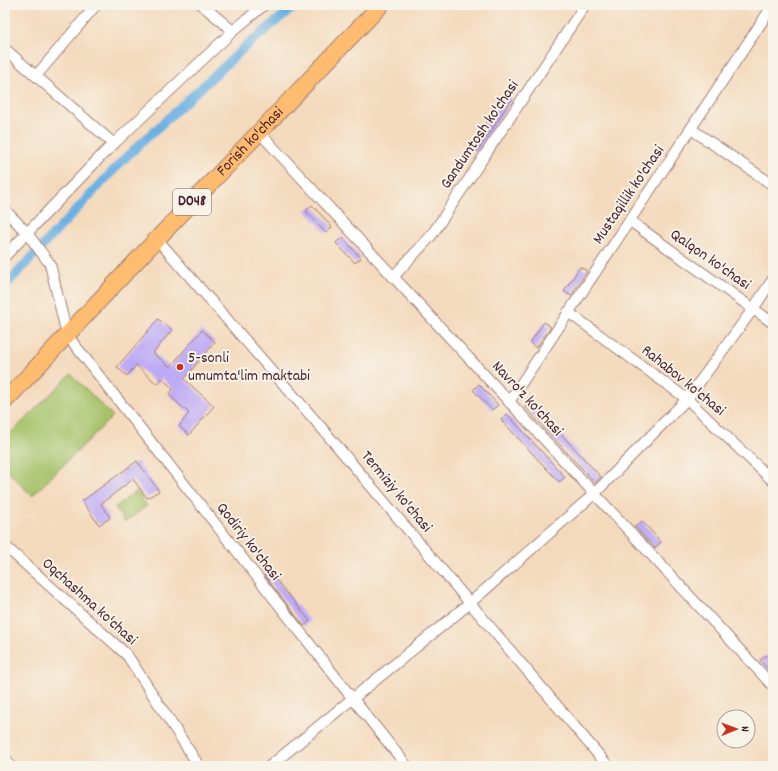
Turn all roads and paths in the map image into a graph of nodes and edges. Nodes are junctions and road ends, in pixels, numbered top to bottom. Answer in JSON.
{"nodes":[{"id":1,"x":96,"y":5,"type":"edge"},
{"id":2,"x":202,"y":5,"type":"edge"},
{"id":3,"x":264,"y":5,"type":"edge"},
{"id":4,"x":381,"y":5,"type":"edge"},
{"id":5,"x":586,"y":5,"type":"edge"},
{"id":6,"x":772,"y":9,"type":"edge"},
{"id":7,"x":233,"y":30,"type":"junction"},
{"id":8,"x":5,"y":49,"type":"edge"},
{"id":9,"x":36,"y":76,"type":"junction"},
{"id":10,"x":691,"y":129,"type":"junction"},
{"id":11,"x":259,"y":132,"type":"junction"},
{"id":12,"x":114,"y":144,"type":"junction"},
{"id":13,"x":773,"y":185,"type":"edge"},
{"id":14,"x":5,"y":210,"type":"edge"},
{"id":15,"x":630,"y":221,"type":"junction"},
{"id":16,"x":27,"y":232,"type":"junction"},
{"id":17,"x":157,"y":239,"type":"junction"},
{"id":18,"x":5,"y":256,"type":"edge"},
{"id":19,"x":393,"y":277,"type":"junction"},
{"id":20,"x":773,"y":278,"type":"edge"},
{"id":21,"x":753,"y":309,"type":"junction"},
{"id":22,"x":568,"y":312,"type":"junction"},
{"id":23,"x":773,"y":323,"type":"edge"},
{"id":24,"x":67,"y":335,"type":"junction"},
{"id":25,"x":687,"y":399,"type":"junction"},
{"id":26,"x":5,"y":401,"type":"edge"},
{"id":27,"x":509,"y":402,"type":"junction"},
{"id":28,"x":773,"y":481,"type":"edge"},
{"id":29,"x":594,"y":494,"type":"junction"},
{"id":30,"x":5,"y":546,"type":"edge"},
{"id":31,"x":470,"y":604,"type":"junction"},
{"id":32,"x":773,"y":686,"type":"edge"},
{"id":33,"x":353,"y":700,"type":"junction"},
{"id":34,"x":5,"y":758,"type":"edge"},
{"id":35,"x":10,"y":766,"type":"edge"},
{"id":36,"x":199,"y":766,"type":"edge"},
{"id":37,"x":270,"y":766,"type":"edge"},
{"id":38,"x":407,"y":766,"type":"edge"},
{"id":39,"x":608,"y":766,"type":"edge"}],
"edges":[{"from":1,"to":9,"type":"street"},
{"from":2,"to":7,"type":"street"},
{"from":3,"to":7,"type":"street"},
{"from":4,"to":11,"type":"main road","name":"Forish ko'chasi","number":"D048"},
{"from":5,"to":19,"type":"street","name":"Gandumtosh ko'chasi"},
{"from":6,"to":10,"type":"street","name":"Mustaqillik ko'chasi"},
{"from":7,"to":12,"type":"street"},
{"from":8,"to":9,"type":"street"},
{"from":9,"to":12,"type":"street"},
{"from":10,"to":13,"type":"street"},
{"from":10,"to":15,"type":"street","name":"Mustaqillik ko'chasi"},
{"from":11,"to":17,"type":"main road","name":"Forish ko'chasi","number":"D048"},
{"from":11,"to":19,"type":"street","name":"Navro'z ko'chasi"},
{"from":12,"to":16,"type":"street"},
{"from":14,"to":16,"type":"street"},
{"from":15,"to":21,"type":"street","name":"Qalqon ko'chasi"},
{"from":15,"to":22,"type":"street","name":"Mustaqillik ko'chasi"},
{"from":16,"to":18,"type":"street"},
{"from":16,"to":24,"type":"street"},
{"from":17,"to":24,"type":"main road","name":"Forish ko'chasi","number":"D048"},
{"from":17,"to":31,"type":"street","name":"Termiziy ko'chasi"},
{"from":19,"to":27,"type":"street","name":"Navro'z ko'chasi"},
{"from":20,"to":21,"type":"street"},
{"from":21,"to":23,"type":"street","name":"Qalqon ko'chasi"},
{"from":21,"to":25,"type":"street"},
{"from":22,"to":25,"type":"street","name":"Rahabov ko'chasi"},
{"from":22,"to":27,"type":"street","name":"Mustaqillik ko'chasi"},
{"from":24,"to":26,"type":"main road","name":"Forish ko'chasi","number":"D048"},
{"from":24,"to":33,"type":"street","name":"Qodiriy ko'chasi"},
{"from":25,"to":28,"type":"street","name":"Rahabov ko'chasi"},
{"from":25,"to":29,"type":"street"},
{"from":27,"to":29,"type":"street","name":"Navro'z ko'chasi"},
{"from":29,"to":31,"type":"street"},
{"from":29,"to":32,"type":"street","name":"Navro'z ko'chasi"},
{"from":30,"to":36,"type":"street","name":"Oqchashma ko'chasi"},
{"from":31,"to":33,"type":"street"},
{"from":31,"to":39,"type":"street","name":"Termiziy ko'chasi"},
{"from":33,"to":37,"type":"street"},
{"from":33,"to":38,"type":"street","name":"Qodiriy ko'chasi"},
{"from":34,"to":35,"type":"street"}]}
